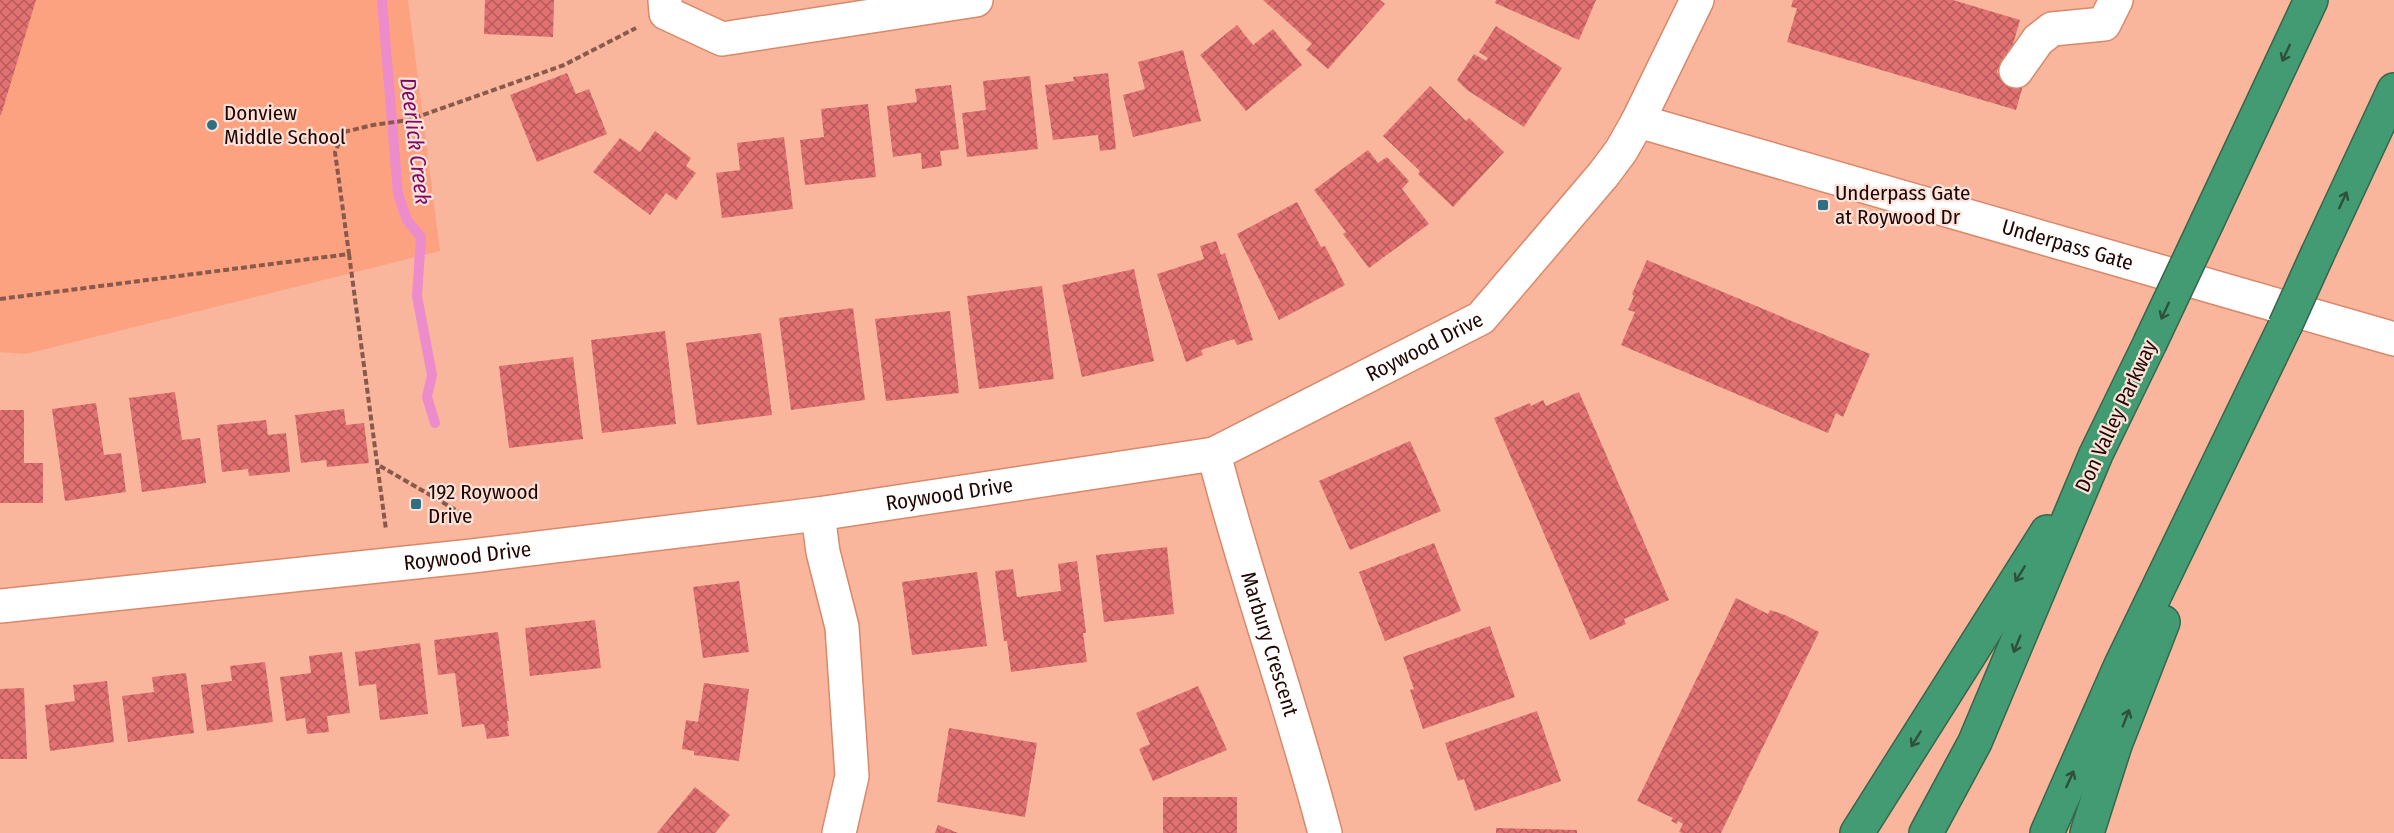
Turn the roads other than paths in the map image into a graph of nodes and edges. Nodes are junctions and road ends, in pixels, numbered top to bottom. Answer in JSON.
{"nodes":[{"id":1,"x":976,"y":0,"type":"edge"},
{"id":2,"x":1697,"y":0,"type":"edge"},
{"id":3,"x":2116,"y":0,"type":"edge"},
{"id":4,"x":2311,"y":0,"type":"edge"},
{"id":5,"x":665,"y":6,"type":"edge"},
{"id":6,"x":2016,"y":71,"type":"dead end"},
{"id":7,"x":2394,"y":90,"type":"edge"},
{"id":8,"x":1638,"y":121,"type":"junction"},
{"id":9,"x":2394,"y":339,"type":"edge"},
{"id":10,"x":2262,"y":376,"type":"junction"},
{"id":11,"x":1214,"y":454,"type":"junction"},
{"id":12,"x":2096,"y":454,"type":"junction"},
{"id":13,"x":818,"y":514,"type":"junction"},
{"id":14,"x":0,"y":606,"type":"edge"},
{"id":15,"x":839,"y":833,"type":"edge"},
{"id":16,"x":1325,"y":833,"type":"edge"},
{"id":17,"x":1857,"y":833,"type":"edge"},
{"id":18,"x":1926,"y":833,"type":"edge"},
{"id":19,"x":2047,"y":833,"type":"edge"},
{"id":20,"x":2087,"y":833,"type":"edge"}],
"edges":[{"from":1,"to":5,"type":"street"},
{"from":2,"to":8,"type":"street","name":"Roywood Drive"},
{"from":3,"to":6,"type":"street"},
{"from":4,"to":12,"type":"highway","name":"Don Valley Parkway","one_way":true,"bridge":true},
{"from":10,"to":7,"type":"highway","one_way":true,"bridge":true},
{"from":8,"to":9,"type":"street","name":"Underpass Gate"},
{"from":8,"to":11,"type":"street","name":"Roywood Drive"},
{"from":19,"to":10,"type":"highway","one_way":true},
{"from":20,"to":10,"type":"highway","one_way":true},
{"from":11,"to":13,"type":"street","name":"Roywood Drive"},
{"from":11,"to":16,"type":"street","name":"Marbury Crescent"},
{"from":12,"to":17,"type":"highway","one_way":true},
{"from":12,"to":18,"type":"highway","name":"Don Valley Parkway","one_way":true},
{"from":13,"to":14,"type":"street","name":"Roywood Drive"},
{"from":13,"to":15,"type":"street"}]}
